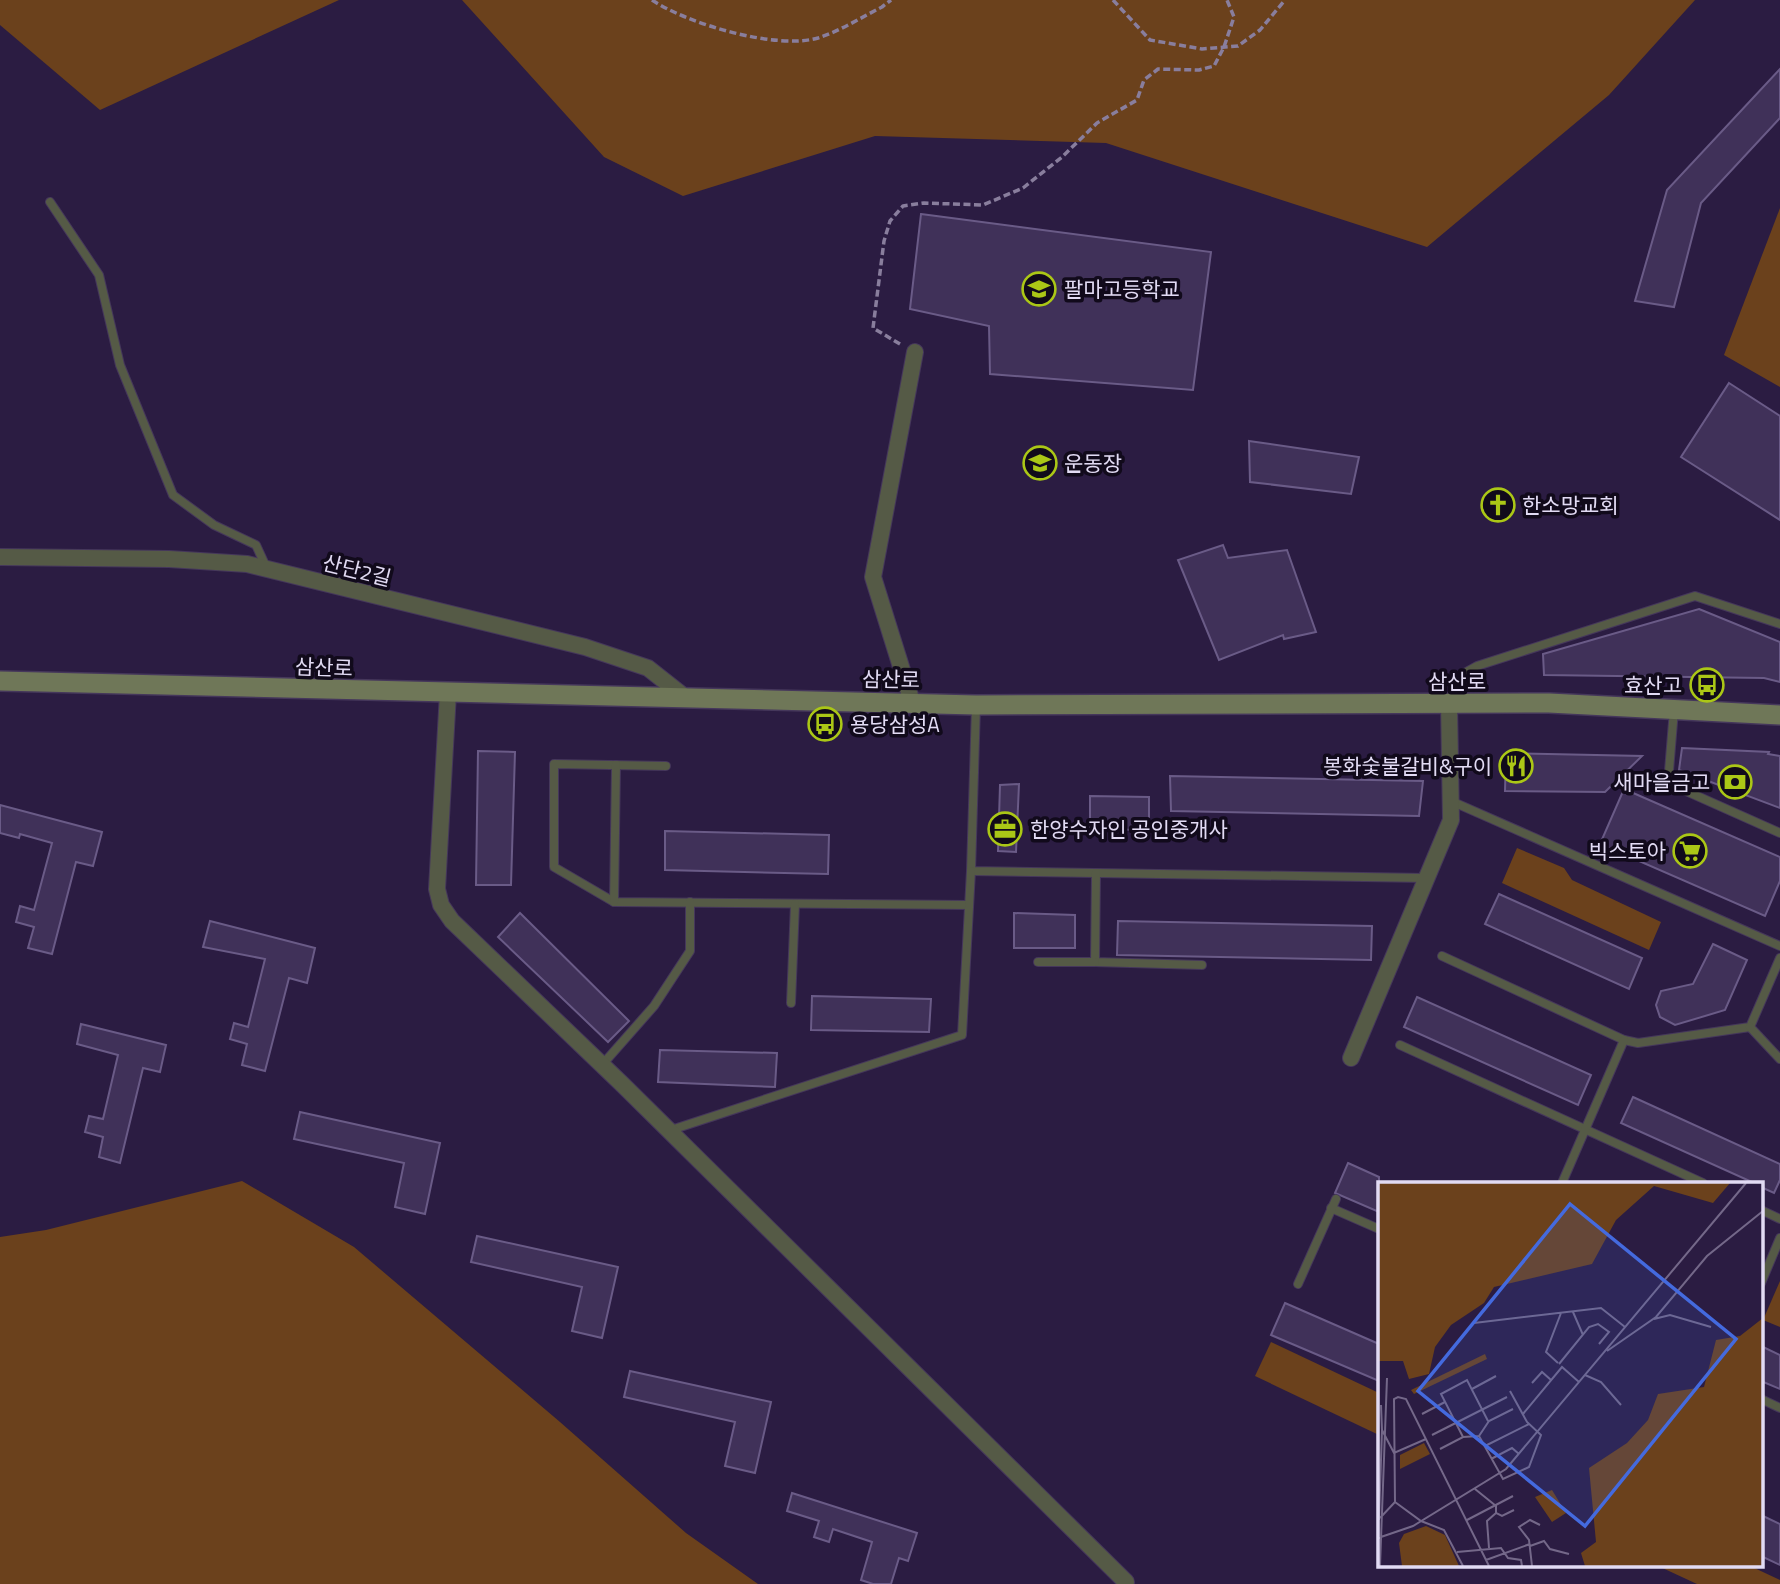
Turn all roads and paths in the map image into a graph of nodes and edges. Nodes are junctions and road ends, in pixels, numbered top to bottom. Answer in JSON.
{"nodes":[{"id":1,"x":652,"y":0,"type":"edge"},
{"id":2,"x":891,"y":0,"type":"edge"},
{"id":3,"x":1113,"y":0,"type":"edge"},
{"id":4,"x":1227,"y":0,"type":"edge"},
{"id":5,"x":1285,"y":0,"type":"edge"},
{"id":6,"x":1224,"y":47,"type":"junction"},
{"id":7,"x":50,"y":202,"type":"dead end"},
{"id":8,"x":915,"y":352,"type":"joint"},
{"id":9,"x":0,"y":557,"type":"edge"},
{"id":10,"x":267,"y":569,"type":"junction"},
{"id":11,"x":1780,"y":624,"type":"edge"},
{"id":12,"x":0,"y":681,"type":"edge"},
{"id":13,"x":448,"y":693,"type":"junction"},
{"id":14,"x":686,"y":698,"type":"junction"},
{"id":15,"x":912,"y":702,"type":"junction"},
{"id":16,"x":1449,"y":704,"type":"junction"},
{"id":17,"x":976,"y":705,"type":"junction"},
{"id":18,"x":1674,"y":710,"type":"junction"},
{"id":19,"x":1780,"y":715,"type":"edge"},
{"id":20,"x":616,"y":765,"type":"junction"},
{"id":21,"x":666,"y":766,"type":"dead end"},
{"id":22,"x":1451,"y":801,"type":"junction"},
{"id":23,"x":1780,"y":833,"type":"edge"},
{"id":24,"x":971,"y":871,"type":"junction"},
{"id":25,"x":1096,"y":873,"type":"junction"},
{"id":26,"x":1426,"y":878,"type":"junction"},
{"id":27,"x":614,"y":902,"type":"junction"},
{"id":28,"x":690,"y":902,"type":"junction"},
{"id":29,"x":795,"y":904,"type":"junction"},
{"id":30,"x":969,"y":905,"type":"junction"},
{"id":31,"x":1780,"y":946,"type":"edge"},
{"id":32,"x":1442,"y":956,"type":"dead end"},
{"id":33,"x":1780,"y":958,"type":"edge"},
{"id":34,"x":1038,"y":962,"type":"dead end"},
{"id":35,"x":1095,"y":962,"type":"junction"},
{"id":36,"x":1202,"y":965,"type":"dead end"},
{"id":37,"x":791,"y":1003,"type":"dead end"},
{"id":38,"x":1750,"y":1027,"type":"junction"},
{"id":39,"x":1624,"y":1040,"type":"junction"},
{"id":40,"x":1400,"y":1045,"type":"dead end"},
{"id":41,"x":1351,"y":1058,"type":"dead end"},
{"id":42,"x":1780,"y":1059,"type":"edge"},
{"id":43,"x":602,"y":1065,"type":"junction"},
{"id":44,"x":1585,"y":1130,"type":"junction"},
{"id":45,"x":667,"y":1131,"type":"junction"},
{"id":46,"x":1562,"y":1182,"type":"edge"},
{"id":47,"x":1701,"y":1182,"type":"edge"},
{"id":48,"x":1335,"y":1199,"type":"dead end"},
{"id":49,"x":1331,"y":1208,"type":"junction"},
{"id":50,"x":1762,"y":1210,"type":"edge"},
{"id":51,"x":1780,"y":1219,"type":"edge"},
{"id":52,"x":1378,"y":1229,"type":"edge"},
{"id":53,"x":1780,"y":1238,"type":"edge"},
{"id":54,"x":1762,"y":1281,"type":"edge"},
{"id":55,"x":1298,"y":1284,"type":"dead end"},
{"id":56,"x":1762,"y":1399,"type":"edge"},
{"id":57,"x":1780,"y":1408,"type":"edge"},
{"id":58,"x":1126,"y":1582,"type":"dead end"}],
"edges":[{"from":1,"to":2,"type":"path"},
{"from":3,"to":6,"type":"path"},
{"from":4,"to":6,"type":"path"},
{"from":5,"to":6,"type":"path"},
{"from":6,"to":8,"type":"path"},
{"from":7,"to":10,"type":"lane"},
{"from":8,"to":15,"type":"street"},
{"from":9,"to":10,"type":"street","name":"산단2길"},
{"from":10,"to":14,"type":"street","name":"산단2길"},
{"from":11,"to":16,"type":"lane"},
{"from":12,"to":13,"type":"main road","name":"삼산로"},
{"from":13,"to":14,"type":"main road","name":"삼산로"},
{"from":13,"to":43,"type":"street"},
{"from":14,"to":15,"type":"main road","name":"삼산로"},
{"from":15,"to":17,"type":"main road","name":"삼산로"},
{"from":16,"to":17,"type":"main road","name":"삼산로"},
{"from":16,"to":18,"type":"main road","name":"삼산로"},
{"from":16,"to":22,"type":"street"},
{"from":17,"to":24,"type":"lane"},
{"from":18,"to":19,"type":"main road","name":"삼산로"},
{"from":18,"to":23,"type":"lane"},
{"from":20,"to":21,"type":"lane"},
{"from":20,"to":27,"type":"lane"},
{"from":20,"to":27,"type":"lane"},
{"from":22,"to":26,"type":"street"},
{"from":22,"to":31,"type":"lane"},
{"from":24,"to":25,"type":"lane"},
{"from":24,"to":30,"type":"lane"},
{"from":25,"to":26,"type":"lane"},
{"from":25,"to":35,"type":"lane"},
{"from":26,"to":41,"type":"street"},
{"from":27,"to":28,"type":"lane"},
{"from":28,"to":29,"type":"lane"},
{"from":28,"to":43,"type":"lane"},
{"from":29,"to":30,"type":"lane"},
{"from":29,"to":37,"type":"lane"},
{"from":30,"to":45,"type":"lane"},
{"from":32,"to":39,"type":"lane"},
{"from":33,"to":38,"type":"lane"},
{"from":34,"to":35,"type":"lane"},
{"from":35,"to":36,"type":"lane"},
{"from":38,"to":39,"type":"lane"},
{"from":38,"to":42,"type":"lane"},
{"from":39,"to":44,"type":"lane"},
{"from":40,"to":44,"type":"lane"},
{"from":43,"to":45,"type":"street"},
{"from":44,"to":46,"type":"lane"},
{"from":44,"to":47,"type":"lane"},
{"from":45,"to":58,"type":"street"},
{"from":48,"to":49,"type":"lane"},
{"from":49,"to":52,"type":"lane"},
{"from":49,"to":55,"type":"lane"},
{"from":50,"to":51,"type":"lane"},
{"from":53,"to":54,"type":"lane"},
{"from":56,"to":57,"type":"lane"}]}
